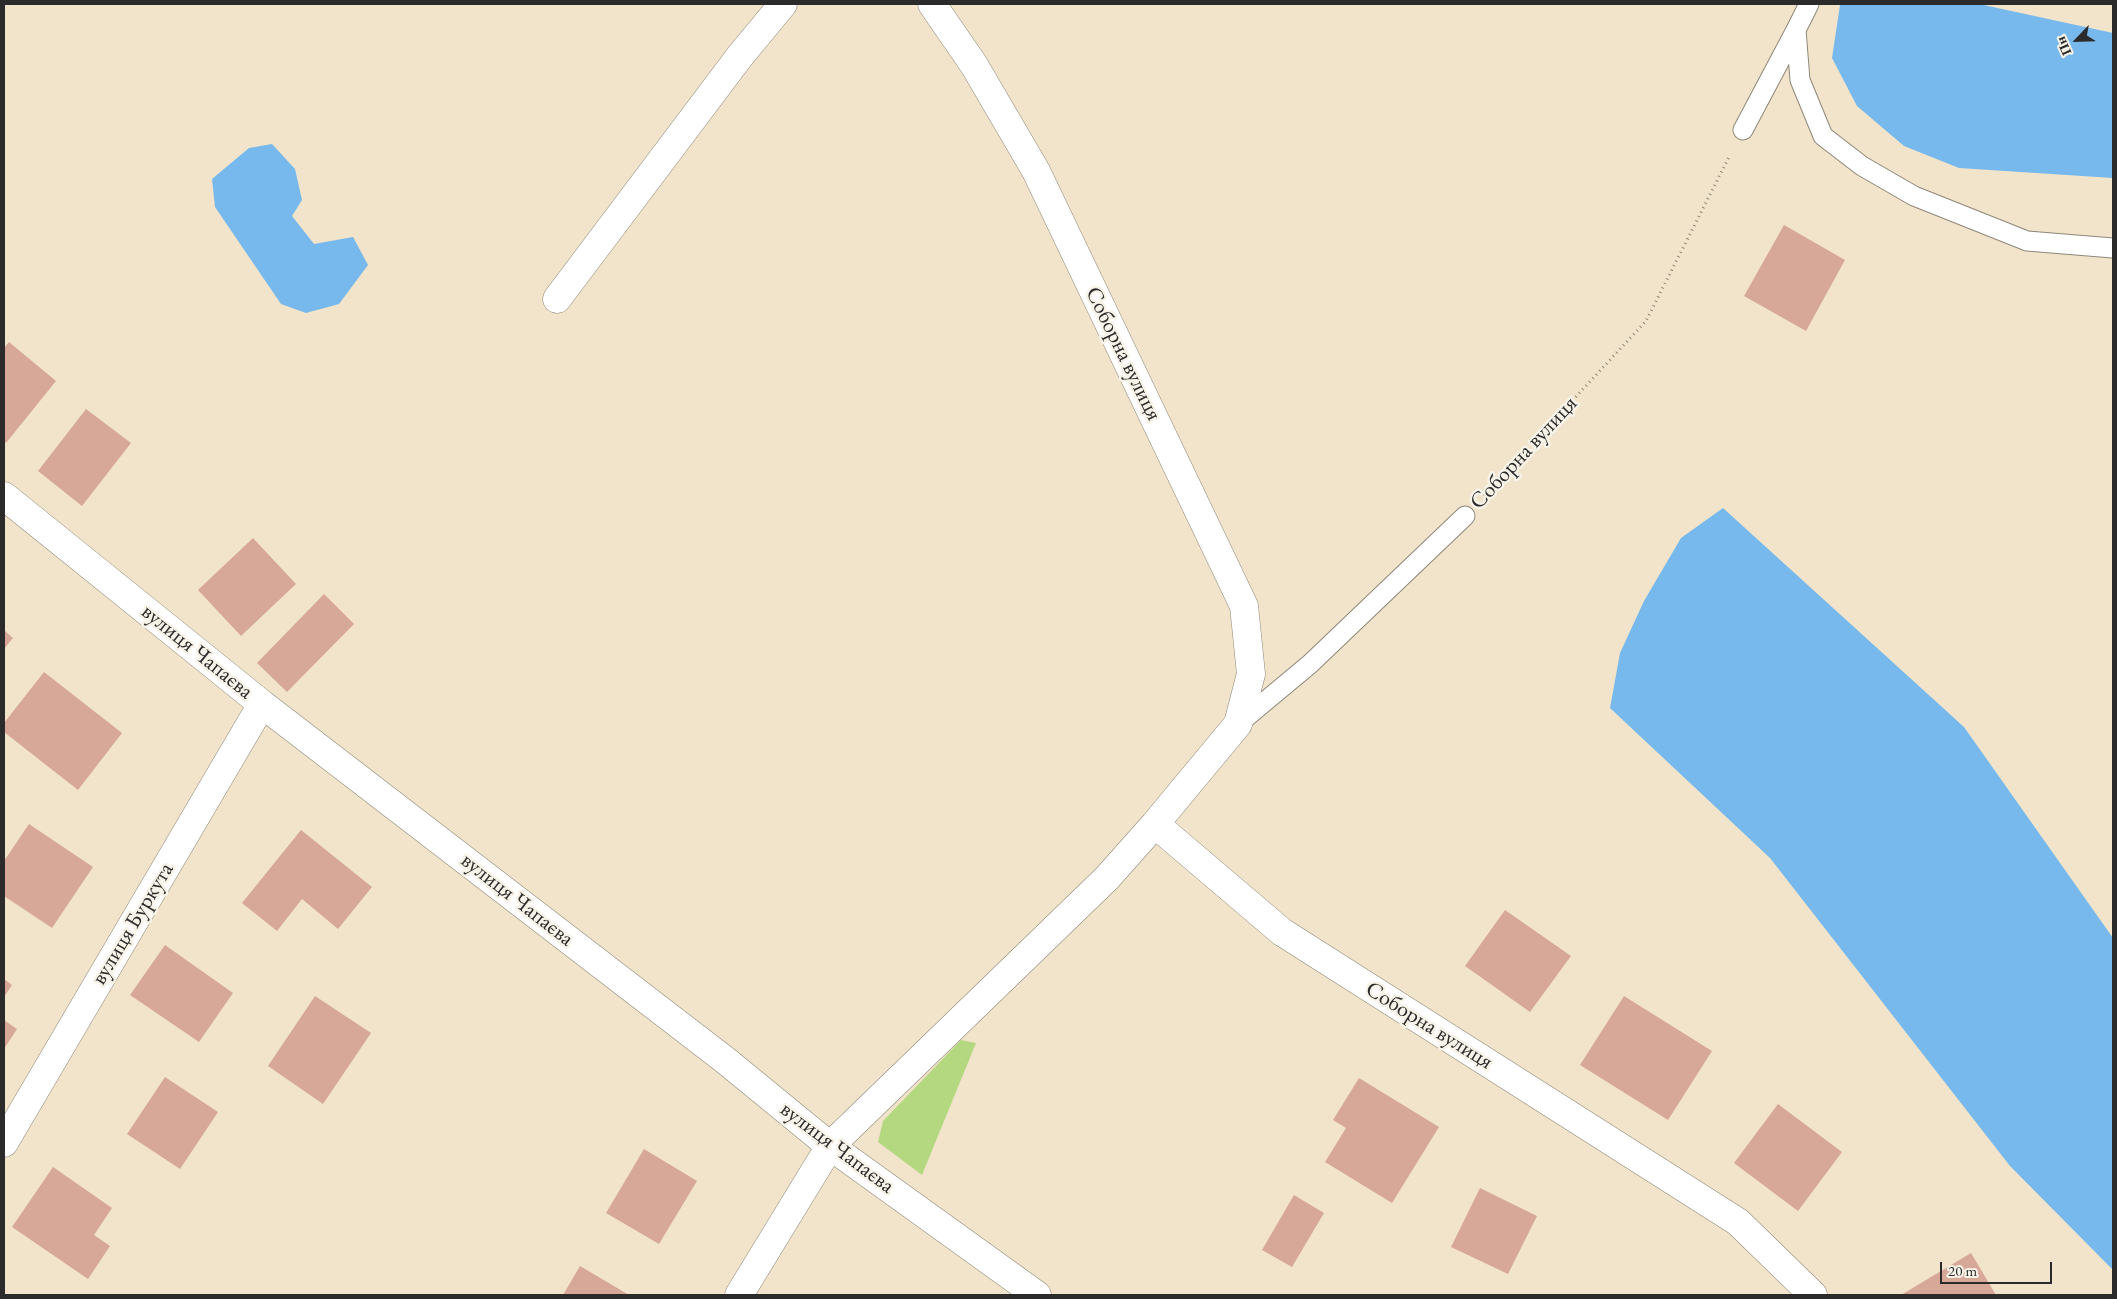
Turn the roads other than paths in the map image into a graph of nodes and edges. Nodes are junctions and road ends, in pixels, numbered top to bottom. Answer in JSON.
{"nodes":[{"id":1,"x":783,"y":4,"type":"edge"},
{"id":2,"x":932,"y":4,"type":"edge"},
{"id":3,"x":1809,"y":4,"type":"edge"},
{"id":4,"x":1796,"y":30,"type":"junction"},
{"id":5,"x":1743,"y":130,"type":"road end"},
{"id":6,"x":2113,"y":248,"type":"edge"},
{"id":7,"x":557,"y":299,"type":"dead end"},
{"id":8,"x":4,"y":496,"type":"edge"},
{"id":9,"x":1465,"y":516,"type":"road end"},
{"id":10,"x":262,"y":704,"type":"junction"},
{"id":11,"x":1238,"y":724,"type":"junction"},
{"id":12,"x":1156,"y":824,"type":"junction"},
{"id":13,"x":4,"y":1143,"type":"edge"},
{"id":14,"x":830,"y":1146,"type":"junction"},
{"id":15,"x":739,"y":1295,"type":"edge"},
{"id":16,"x":1037,"y":1295,"type":"edge"},
{"id":17,"x":1813,"y":1295,"type":"edge"}],
"edges":[{"from":1,"to":7,"type":"street"},
{"from":2,"to":11,"type":"street","name":"Соборна вулиця"},
{"from":3,"to":4,"type":"lane"},
{"from":4,"to":5,"type":"lane"},
{"from":4,"to":6,"type":"lane"},
{"from":8,"to":10,"type":"street","name":"вулиця Чапаєва"},
{"from":9,"to":11,"type":"lane","name":"Соборна вулиця"},
{"from":10,"to":13,"type":"street","name":"вулиця Буркута"},
{"from":10,"to":14,"type":"street","name":"вулиця Чапаєва"},
{"from":11,"to":12,"type":"street","name":"Соборна вулиця"},
{"from":12,"to":14,"type":"street"},
{"from":12,"to":17,"type":"street","name":"Соборна вулиця"},
{"from":14,"to":15,"type":"street"},
{"from":14,"to":16,"type":"street","name":"вулиця Чапаєва"}]}
